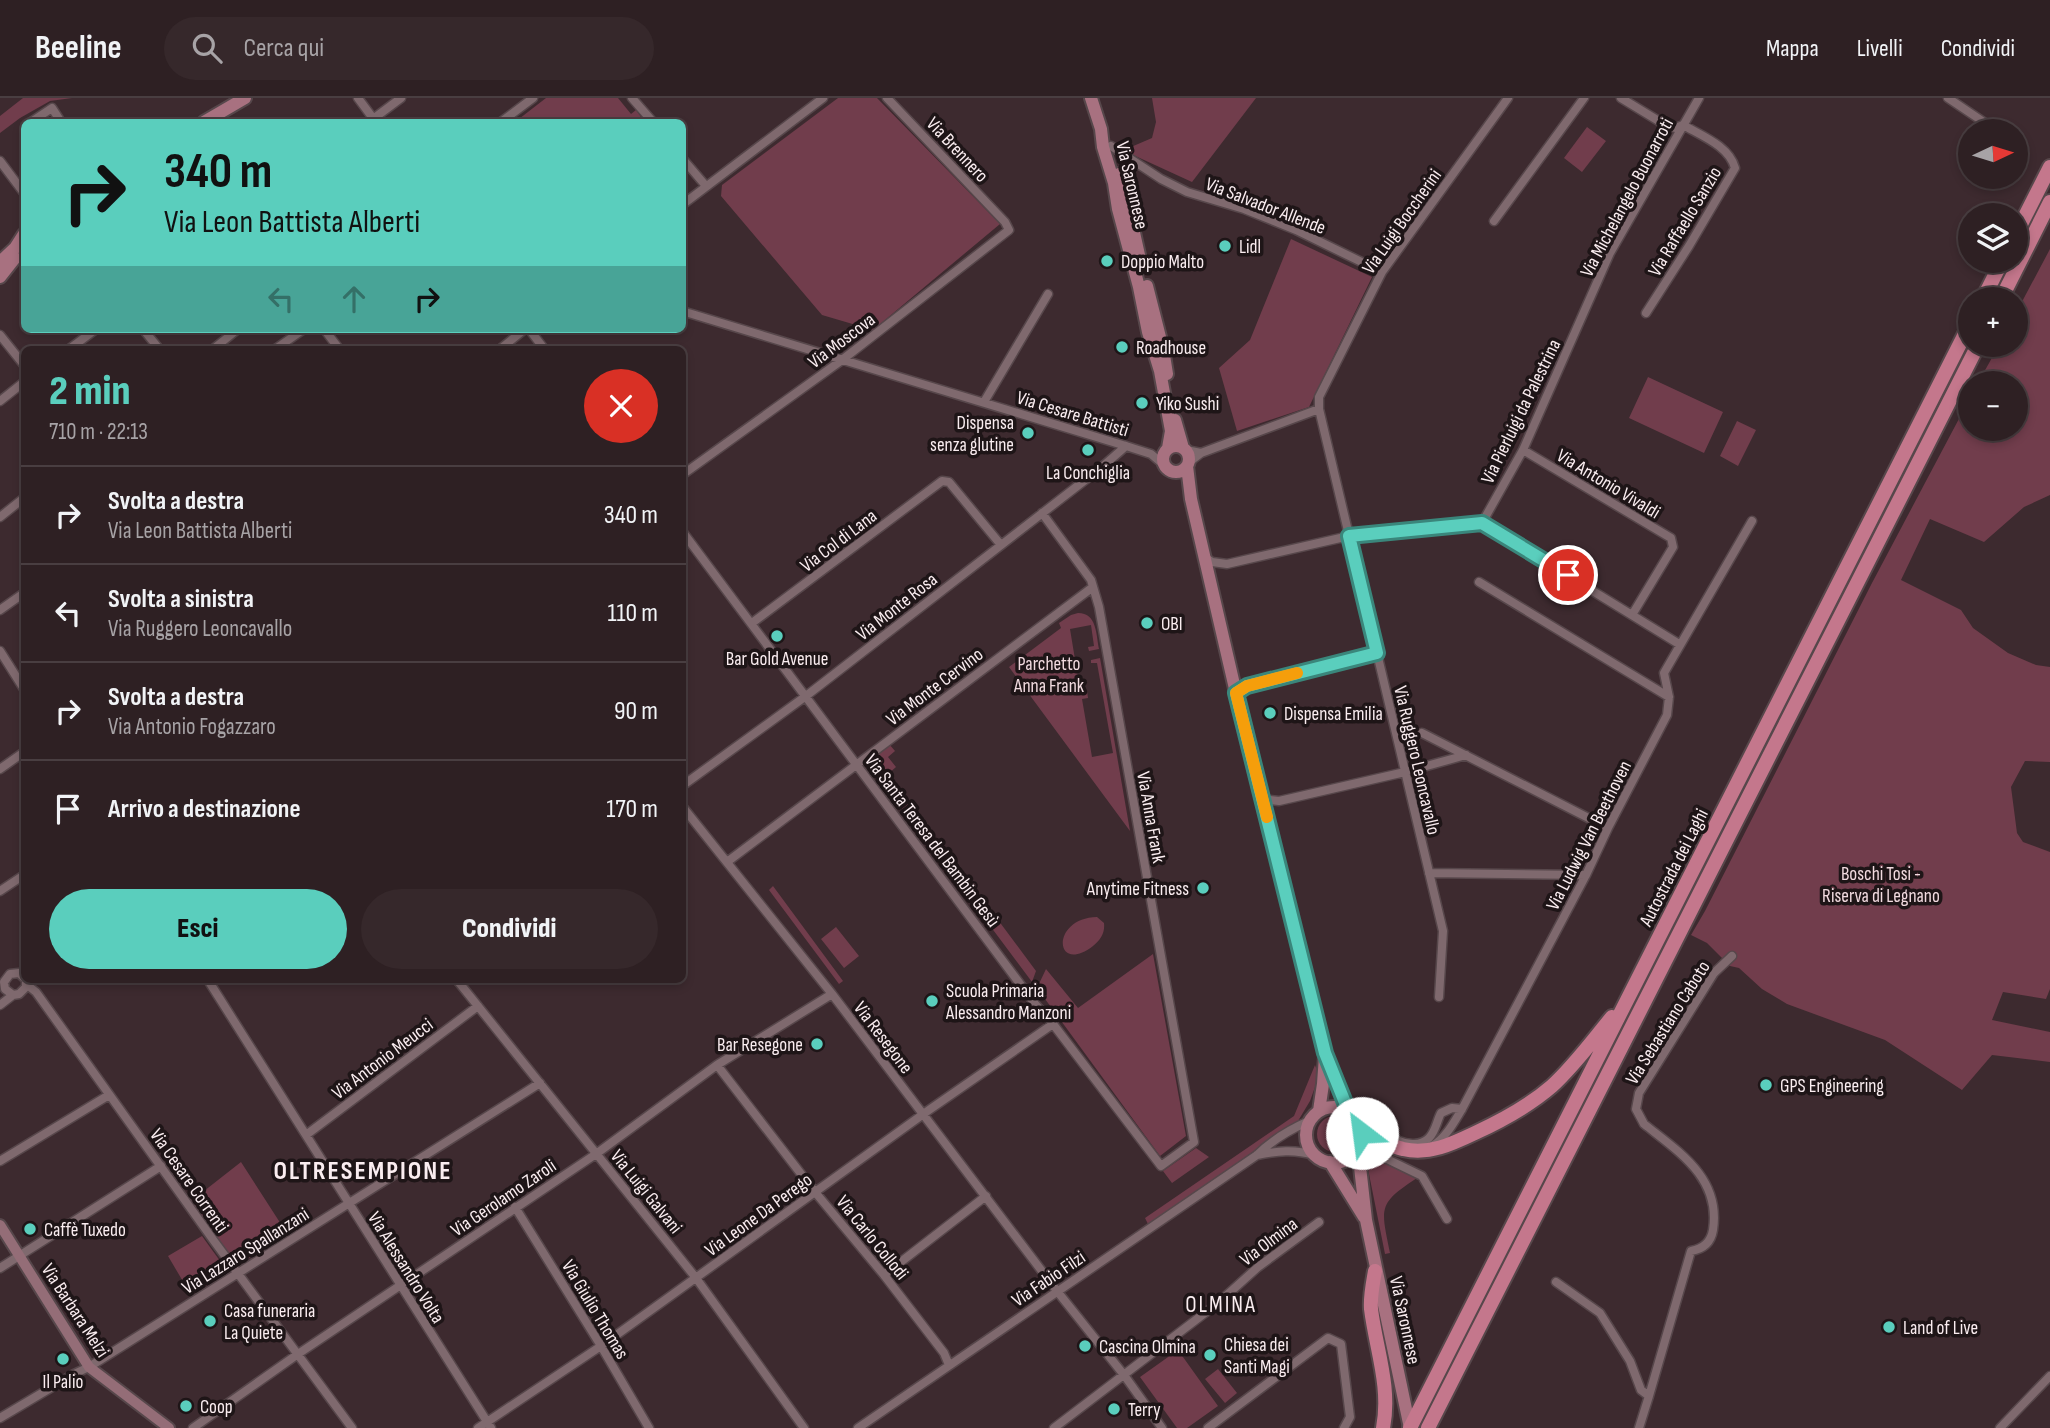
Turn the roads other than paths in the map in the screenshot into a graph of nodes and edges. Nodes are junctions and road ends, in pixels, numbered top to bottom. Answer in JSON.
{"nodes":[{"id":1,"x":245,"y":98,"type":"edge"},
{"id":2,"x":358,"y":98,"type":"edge"},
{"id":3,"x":401,"y":98,"type":"edge"},
{"id":4,"x":533,"y":98,"type":"edge"},
{"id":5,"x":632,"y":98,"type":"edge"},
{"id":6,"x":823,"y":98,"type":"edge"},
{"id":7,"x":887,"y":98,"type":"edge"},
{"id":8,"x":1091,"y":98,"type":"edge"},
{"id":9,"x":1508,"y":98,"type":"edge"},
{"id":10,"x":1584,"y":98,"type":"edge"},
{"id":11,"x":1621,"y":98,"type":"edge"},
{"id":12,"x":1699,"y":98,"type":"edge"},
{"id":13,"x":1948,"y":98,"type":"edge"},
{"id":14,"x":36,"y":119,"type":"edge"},
{"id":15,"x":59,"y":119,"type":"edge"},
{"id":16,"x":209,"y":119,"type":"edge"},
{"id":17,"x":372,"y":119,"type":"edge"},
{"id":18,"x":375,"y":119,"type":"edge"},
{"id":19,"x":505,"y":119,"type":"edge"},
{"id":20,"x":650,"y":119,"type":"edge"},
{"id":21,"x":1979,"y":119,"type":"edge"},
{"id":22,"x":1683,"y":125,"type":"junction"},
{"id":23,"x":1101,"y":129,"type":"junction"},
{"id":24,"x":1111,"y":146,"type":"junction"},
{"id":25,"x":0,"y":161,"type":"edge"},
{"id":26,"x":686,"y":163,"type":"edge"},
{"id":27,"x":2050,"y":167,"type":"edge"},
{"id":28,"x":1130,"y":172,"type":"junction"},
{"id":29,"x":706,"y":186,"type":"junction"},
{"id":30,"x":21,"y":189,"type":"edge"},
{"id":31,"x":686,"y":202,"type":"edge"},
{"id":32,"x":2050,"y":202,"type":"edge"},
{"id":33,"x":2028,"y":210,"type":"edge"},
{"id":34,"x":1494,"y":221,"type":"dead end"},
{"id":35,"x":1005,"y":222,"type":"joint"},
{"id":36,"x":21,"y":240,"type":"edge"},
{"id":37,"x":21,"y":253,"type":"edge"},
{"id":38,"x":0,"y":261,"type":"edge"},
{"id":39,"x":1382,"y":272,"type":"junction"},
{"id":40,"x":0,"y":277,"type":"edge"},
{"id":41,"x":2007,"y":287,"type":"edge"},
{"id":42,"x":1048,"y":294,"type":"dead end"},
{"id":43,"x":686,"y":312,"type":"edge"},
{"id":44,"x":1584,"y":312,"type":"joint"},
{"id":45,"x":1646,"y":313,"type":"dead end"},
{"id":46,"x":91,"y":333,"type":"edge"},
{"id":47,"x":234,"y":333,"type":"edge"},
{"id":48,"x":298,"y":333,"type":"edge"},
{"id":49,"x":522,"y":333,"type":"edge"},
{"id":50,"x":0,"y":335,"type":"edge"},
{"id":51,"x":73,"y":346,"type":"edge"},
{"id":52,"x":217,"y":346,"type":"edge"},
{"id":53,"x":280,"y":346,"type":"edge"},
{"id":54,"x":504,"y":346,"type":"edge"},
{"id":55,"x":1958,"y":348,"type":"edge"},
{"id":56,"x":1972,"y":357,"type":"edge"},
{"id":57,"x":842,"y":360,"type":"junction"},
{"id":58,"x":21,"y":361,"type":"edge"},
{"id":59,"x":21,"y":384,"type":"edge"},
{"id":60,"x":0,"y":401,"type":"edge"},
{"id":61,"x":984,"y":402,"type":"junction"},
{"id":62,"x":1319,"y":409,"type":"junction"},
{"id":63,"x":1126,"y":446,"type":"junction"},
{"id":64,"x":1523,"y":450,"type":"junction"},
{"id":65,"x":1174,"y":458,"type":"junction"},
{"id":66,"x":686,"y":472,"type":"edge"},
{"id":67,"x":21,"y":500,"type":"edge"},
{"id":68,"x":1042,"y":513,"type":"junction"},
{"id":69,"x":0,"y":517,"type":"edge"},
{"id":70,"x":1752,"y":521,"type":"dead end"},
{"id":71,"x":1482,"y":523,"type":"junction"},
{"id":72,"x":686,"y":536,"type":"edge"},
{"id":73,"x":1349,"y":536,"type":"junction"},
{"id":74,"x":1001,"y":545,"type":"junction"},
{"id":75,"x":1204,"y":556,"type":"junction"},
{"id":76,"x":1479,"y":582,"type":"dead end"},
{"id":77,"x":1093,"y":587,"type":"junction"},
{"id":78,"x":21,"y":595,"type":"edge"},
{"id":79,"x":0,"y":610,"type":"edge"},
{"id":80,"x":1632,"y":615,"type":"junction"},
{"id":81,"x":752,"y":623,"type":"junction"},
{"id":82,"x":1679,"y":645,"type":"junction"},
{"id":83,"x":0,"y":651,"type":"edge"},
{"id":84,"x":1377,"y":653,"type":"junction"},
{"id":85,"x":21,"y":684,"type":"edge"},
{"id":86,"x":1236,"y":693,"type":"junction"},
{"id":87,"x":806,"y":696,"type":"junction"},
{"id":88,"x":1669,"y":697,"type":"junction"},
{"id":89,"x":1422,"y":733,"type":"dead end"},
{"id":90,"x":21,"y":754,"type":"edge"},
{"id":91,"x":1466,"y":755,"type":"junction"},
{"id":92,"x":857,"y":764,"type":"junction"},
{"id":93,"x":0,"y":769,"type":"edge"},
{"id":94,"x":1405,"y":772,"type":"junction"},
{"id":95,"x":686,"y":783,"type":"edge"},
{"id":96,"x":1262,"y":799,"type":"junction"},
{"id":97,"x":686,"y":811,"type":"edge"},
{"id":98,"x":1608,"y":828,"type":"junction"},
{"id":99,"x":727,"y":862,"type":"junction"},
{"id":100,"x":1429,"y":873,"type":"junction"},
{"id":101,"x":1586,"y":875,"type":"junction"},
{"id":102,"x":21,"y":877,"type":"edge"},
{"id":103,"x":0,"y":891,"type":"edge"},
{"id":104,"x":1732,"y":956,"type":"dead end"},
{"id":105,"x":21,"y":976,"type":"edge"},
{"id":106,"x":2,"y":979,"type":"edge"},
{"id":107,"x":23,"y":983,"type":"edge"},
{"id":108,"x":29,"y":983,"type":"edge"},
{"id":109,"x":210,"y":983,"type":"edge"},
{"id":110,"x":459,"y":983,"type":"edge"},
{"id":111,"x":832,"y":994,"type":"junction"},
{"id":112,"x":13,"y":995,"type":"junction"},
{"id":113,"x":1439,"y":997,"type":"dead end"},
{"id":114,"x":1629,"y":997,"type":"junction"},
{"id":115,"x":0,"y":1005,"type":"edge"},
{"id":116,"x":478,"y":1006,"type":"junction"},
{"id":117,"x":1054,"y":1024,"type":"junction"},
{"id":118,"x":1325,"y":1053,"type":"junction"},
{"id":119,"x":717,"y":1065,"type":"junction"},
{"id":120,"x":540,"y":1083,"type":"junction"},
{"id":121,"x":109,"y":1095,"type":"junction"},
{"id":122,"x":1372,"y":1105,"type":"dead end"},
{"id":123,"x":1462,"y":1109,"type":"junction"},
{"id":124,"x":1348,"y":1110,"type":"junction"},
{"id":125,"x":924,"y":1114,"type":"junction"},
{"id":126,"x":1314,"y":1116,"type":"junction"},
{"id":127,"x":1361,"y":1126,"type":"junction"},
{"id":128,"x":306,"y":1135,"type":"junction"},
{"id":129,"x":1359,"y":1147,"type":"junction"},
{"id":130,"x":1423,"y":1151,"type":"junction"},
{"id":131,"x":596,"y":1154,"type":"junction"},
{"id":132,"x":1257,"y":1155,"type":"junction"},
{"id":133,"x":1314,"y":1155,"type":"junction"},
{"id":134,"x":0,"y":1161,"type":"edge"},
{"id":135,"x":1330,"y":1162,"type":"junction"},
{"id":136,"x":162,"y":1166,"type":"junction"},
{"id":137,"x":1161,"y":1166,"type":"joint"},
{"id":138,"x":815,"y":1192,"type":"junction"},
{"id":139,"x":986,"y":1196,"type":"junction"},
{"id":140,"x":349,"y":1204,"type":"junction"},
{"id":141,"x":515,"y":1207,"type":"junction"},
{"id":142,"x":1447,"y":1219,"type":"dead end"},
{"id":143,"x":1366,"y":1220,"type":"junction"},
{"id":144,"x":1319,"y":1222,"type":"dead end"},
{"id":145,"x":0,"y":1225,"type":"edge"},
{"id":146,"x":19,"y":1256,"type":"junction"},
{"id":147,"x":0,"y":1268,"type":"edge"},
{"id":148,"x":1375,"y":1271,"type":"junction"},
{"id":149,"x":238,"y":1272,"type":"junction"},
{"id":150,"x":884,"y":1275,"type":"junction"},
{"id":151,"x":696,"y":1278,"type":"junction"},
{"id":152,"x":1556,"y":1282,"type":"dead end"},
{"id":153,"x":400,"y":1285,"type":"junction"},
{"id":154,"x":1057,"y":1291,"type":"junction"},
{"id":155,"x":601,"y":1346,"type":"junction"},
{"id":156,"x":298,"y":1354,"type":"junction"},
{"id":157,"x":949,"y":1365,"type":"junction"},
{"id":158,"x":89,"y":1367,"type":"junction"},
{"id":159,"x":1124,"y":1375,"type":"junction"},
{"id":160,"x":2050,"y":1376,"type":"edge"},
{"id":161,"x":1649,"y":1396,"type":"junction"},
{"id":162,"x":0,"y":1418,"type":"edge"},
{"id":163,"x":1154,"y":1418,"type":"junction"},
{"id":164,"x":489,"y":1425,"type":"edge"},
{"id":165,"x":169,"y":1428,"type":"edge"},
{"id":166,"x":194,"y":1428,"type":"edge"},
{"id":167,"x":352,"y":1428,"type":"edge"},
{"id":168,"x":478,"y":1428,"type":"edge"},
{"id":169,"x":649,"y":1428,"type":"edge"},
{"id":170,"x":804,"y":1428,"type":"edge"},
{"id":171,"x":858,"y":1428,"type":"edge"},
{"id":172,"x":1054,"y":1428,"type":"edge"},
{"id":173,"x":1155,"y":1428,"type":"edge"},
{"id":174,"x":1162,"y":1428,"type":"edge"},
{"id":175,"x":1208,"y":1428,"type":"edge"},
{"id":176,"x":1344,"y":1428,"type":"edge"},
{"id":177,"x":1383,"y":1428,"type":"edge"},
{"id":178,"x":1410,"y":1428,"type":"edge"},
{"id":179,"x":1428,"y":1428,"type":"edge"},
{"id":180,"x":1639,"y":1428,"type":"edge"},
{"id":181,"x":2000,"y":1428,"type":"edge"}],
"edges":[{"from":1,"to":16,"type":"main road"},
{"from":2,"to":17,"type":"street"},
{"from":3,"to":18,"type":"street"},
{"from":4,"to":19,"type":"street"},
{"from":5,"to":20,"type":"street"},
{"from":6,"to":29,"type":"street"},
{"from":7,"to":35,"type":"street","name":"Via Brennero"},
{"from":8,"to":23,"type":"main road"},
{"from":9,"to":39,"type":"street","name":"Via Luigi Boccherini"},
{"from":10,"to":34,"type":"street"},
{"from":11,"to":22,"type":"street"},
{"from":12,"to":22,"type":"street","name":"Via Michelangelo Buonarroti"},
{"from":13,"to":21,"type":"street"},
{"from":14,"to":15,"type":"street"},
{"from":22,"to":44,"type":"street","name":"Via Michelangelo Buonarroti"},
{"from":22,"to":45,"type":"street","name":"Via Raffaello Sanzio"},
{"from":23,"to":24,"type":"main road","name":"Via Saronnese"},
{"from":23,"to":65,"type":"main road","name":"Via Saronnese"},
{"from":24,"to":28,"type":"main road","name":"Via Saronnese"},
{"from":24,"to":28,"type":"street","name":"Via Salvador Allende"},
{"from":25,"to":30,"type":"street"},
{"from":26,"to":29,"type":"street"},
{"from":27,"to":33,"type":"highway"},
{"from":28,"to":39,"type":"street","name":"Via Salvador Allende"},
{"from":28,"to":65,"type":"main road","name":"Via Saronnese"},
{"from":29,"to":31,"type":"street"},
{"from":32,"to":41,"type":"highway"},
{"from":35,"to":57,"type":"street","name":"Via Moscova"},
{"from":36,"to":38,"type":"main road"},
{"from":37,"to":40,"type":"main road"},
{"from":39,"to":62,"type":"street","name":"Via Luigi Boccherini"},
{"from":42,"to":61,"type":"street","name":"Via Cesare Battisti"},
{"from":43,"to":57,"type":"street","name":"Via Cesare Battisti"},
{"from":44,"to":64,"type":"street","name":"Via Pierluigi da Palestrina"},
{"from":46,"to":51,"type":"street"},
{"from":47,"to":52,"type":"street"},
{"from":48,"to":53,"type":"street"},
{"from":49,"to":54,"type":"street"},
{"from":50,"to":58,"type":"street"},
{"from":55,"to":114,"type":"highway","name":"Autostrada dei Laghi"},
{"from":56,"to":179,"type":"highway","name":"Autostrada dei Laghi"},
{"from":57,"to":61,"type":"street","name":"Via Cesare Battisti"},
{"from":57,"to":66,"type":"street","name":"Via Moscova"},
{"from":59,"to":60,"type":"street"},
{"from":61,"to":63,"type":"street","name":"Via Cesare Battisti"},
{"from":62,"to":65,"type":"street"},
{"from":62,"to":73,"type":"street","name":"Via Ruggero Leoncavallo"},
{"from":63,"to":65,"type":"street","name":"Via Cesare Battisti"},
{"from":63,"to":68,"type":"street","name":"Via Monte Rosa"},
{"from":64,"to":71,"type":"street","name":"Via Pierluigi da Palestrina"},
{"from":64,"to":80,"type":"street","name":"Via Antonio Vivaldi"},
{"from":65,"to":75,"type":"main road","name":"Via Saronnese"},
{"from":67,"to":69,"type":"street"},
{"from":68,"to":74,"type":"street","name":"Via Monte Rosa"},
{"from":68,"to":77,"type":"street","name":"Via Anna Frank"},
{"from":70,"to":82,"type":"street","name":"Via Ludwig Van Beethoven"},
{"from":71,"to":73,"type":"street"},
{"from":71,"to":80,"type":"street"},
{"from":72,"to":81,"type":"street","name":"Via Santa Teresa del Bambin Gesù"},
{"from":73,"to":75,"type":"street"},
{"from":73,"to":84,"type":"street","name":"Via Ruggero Leoncavallo"},
{"from":74,"to":81,"type":"street","name":"Via Col di Lana"},
{"from":74,"to":87,"type":"street","name":"Via Monte Rosa"},
{"from":75,"to":86,"type":"main road","name":"Via Saronnese"},
{"from":76,"to":88,"type":"street"},
{"from":77,"to":92,"type":"street","name":"Via Monte Cervino"},
{"from":77,"to":137,"type":"street","name":"Via Anna Frank"},
{"from":78,"to":79,"type":"street"},
{"from":80,"to":82,"type":"street"},
{"from":81,"to":87,"type":"street","name":"Via Santa Teresa del Bambin Gesù"},
{"from":82,"to":88,"type":"street","name":"Via Ludwig Van Beethoven"},
{"from":83,"to":85,"type":"street"},
{"from":84,"to":86,"type":"street"},
{"from":84,"to":94,"type":"street","name":"Via Ruggero Leoncavallo"},
{"from":86,"to":96,"type":"main road","name":"Via Saronnese"},
{"from":87,"to":92,"type":"street","name":"Via Santa Teresa del Bambin Gesù"},
{"from":87,"to":95,"type":"street","name":"Via Monte Rosa"},
{"from":88,"to":98,"type":"street","name":"Via Ludwig Van Beethoven"},
{"from":89,"to":91,"type":"street"},
{"from":90,"to":93,"type":"street"},
{"from":91,"to":94,"type":"street"},
{"from":91,"to":98,"type":"street"},
{"from":92,"to":99,"type":"street","name":"Via Monte Cervino"},
{"from":92,"to":117,"type":"street","name":"Via Santa Teresa del Bambin Gesù"},
{"from":94,"to":96,"type":"street"},
{"from":94,"to":100,"type":"street","name":"Via Ruggero Leoncavallo"},
{"from":96,"to":118,"type":"main road","name":"Via Saronnese"},
{"from":97,"to":99,"type":"street","name":"Via Resegone"},
{"from":98,"to":101,"type":"street","name":"Via Ludwig Van Beethoven"},
{"from":99,"to":111,"type":"street","name":"Via Resegone"},
{"from":100,"to":101,"type":"street"},
{"from":100,"to":113,"type":"street","name":"Via Ruggero Leoncavallo"},
{"from":101,"to":123,"type":"street","name":"Via Ludwig Van Beethoven"},
{"from":102,"to":103,"type":"street"},
{"from":104,"to":161,"type":"street","name":"Via Sebastiano Caboto"},
{"from":105,"to":106,"type":"street"},
{"from":106,"to":112,"type":"street"},
{"from":107,"to":112,"type":"street"},
{"from":108,"to":121,"type":"street","name":"Via Cesare Correnti"},
{"from":109,"to":128,"type":"street","name":"Via Alessandro Volta"},
{"from":110,"to":116,"type":"street","name":"Via Luigi Galvani"},
{"from":111,"to":119,"type":"street","name":"Via Gerolamo Zaroli"},
{"from":111,"to":125,"type":"street","name":"Via Resegone"},
{"from":112,"to":115,"type":"street"},
{"from":114,"to":130,"type":"highway"},
{"from":114,"to":178,"type":"highway","name":"Autostrada dei Laghi"},
{"from":116,"to":120,"type":"street","name":"Via Luigi Galvani"},
{"from":116,"to":128,"type":"street","name":"Via Antonio Meucci"},
{"from":117,"to":125,"type":"street","name":"Via Leone Da Perego"},
{"from":117,"to":137,"type":"street","name":"Via Santa Teresa del Bambin Gesù"},
{"from":118,"to":124,"type":"main road","name":"Via Saronnese"},
{"from":118,"to":126,"type":"main road","name":"Via Saronnese"},
{"from":119,"to":131,"type":"street","name":"Via Gerolamo Zaroli"},
{"from":119,"to":138,"type":"street","name":"Via Carlo Collodi"},
{"from":120,"to":131,"type":"street","name":"Via Luigi Galvani"},
{"from":120,"to":140,"type":"street","name":"Via Lazzaro Spallanzani"},
{"from":121,"to":134,"type":"street"},
{"from":121,"to":136,"type":"street","name":"Via Cesare Correnti"},
{"from":122,"to":123,"type":"street"},
{"from":123,"to":130,"type":"street","name":"Via Ludwig Van Beethoven"},
{"from":124,"to":126,"type":"main road"},
{"from":124,"to":127,"type":"main road","name":"Via Saronnese"},
{"from":125,"to":138,"type":"street","name":"Via Leone Da Perego"},
{"from":125,"to":139,"type":"street","name":"Via Resegone"},
{"from":126,"to":132,"type":"street","name":"Via Fabio Filzi"},
{"from":126,"to":133,"type":"main road","name":"Via Saronnese"},
{"from":127,"to":129,"type":"main road","name":"Via Saronnese"},
{"from":127,"to":130,"type":"highway"},
{"from":128,"to":140,"type":"street","name":"Via Alessandro Volta"},
{"from":129,"to":135,"type":"main road"},
{"from":129,"to":142,"type":"street"},
{"from":129,"to":143,"type":"main road","name":"Via Saronnese"},
{"from":131,"to":141,"type":"street","name":"Via Gerolamo Zaroli"},
{"from":131,"to":151,"type":"street","name":"Via Luigi Galvani"},
{"from":132,"to":133,"type":"street","name":"Via Fabio Filzi"},
{"from":132,"to":154,"type":"street","name":"Via Fabio Filzi"},
{"from":133,"to":135,"type":"main road"},
{"from":135,"to":143,"type":"main road","name":"Via Saronnese"},
{"from":136,"to":146,"type":"street"},
{"from":136,"to":149,"type":"street","name":"Via Cesare Correnti"},
{"from":138,"to":150,"type":"street","name":"Via Carlo Collodi"},
{"from":138,"to":151,"type":"street","name":"Via Leone Da Perego"},
{"from":139,"to":150,"type":"street"},
{"from":139,"to":154,"type":"street","name":"Via Resegone"},
{"from":140,"to":149,"type":"street","name":"Via Lazzaro Spallanzani"},
{"from":140,"to":153,"type":"street","name":"Via Alessandro Volta"},
{"from":141,"to":153,"type":"street","name":"Via Gerolamo Zaroli"},
{"from":141,"to":155,"type":"street","name":"Via Giulio Thomas"},
{"from":143,"to":148,"type":"main road","name":"Via Saronnese"},
{"from":144,"to":159,"type":"street","name":"Via Olmina"},
{"from":145,"to":146,"type":"street","name":"Via Barbara Melzi"},
{"from":146,"to":147,"type":"street"},
{"from":146,"to":158,"type":"street","name":"Via Barbara Melzi"},
{"from":148,"to":177,"type":"highway"},
{"from":148,"to":178,"type":"main road","name":"Via Saronnese"},
{"from":149,"to":156,"type":"street","name":"Via Cesare Correnti"},
{"from":149,"to":158,"type":"street","name":"Via Lazzaro Spallanzani"},
{"from":150,"to":157,"type":"street","name":"Via Carlo Collodi"},
{"from":151,"to":155,"type":"street","name":"Via Leone Da Perego"},
{"from":151,"to":170,"type":"street","name":"Via Luigi Galvani"},
{"from":152,"to":161,"type":"street"},
{"from":153,"to":156,"type":"street","name":"Via Gerolamo Zaroli"},
{"from":153,"to":164,"type":"street","name":"Via Alessandro Volta"},
{"from":154,"to":157,"type":"street","name":"Via Fabio Filzi"},
{"from":154,"to":159,"type":"street"},
{"from":155,"to":164,"type":"street","name":"Via Leone Da Perego"},
{"from":155,"to":169,"type":"street","name":"Via Giulio Thomas"},
{"from":156,"to":166,"type":"street","name":"Via Gerolamo Zaroli"},
{"from":156,"to":167,"type":"street","name":"Via Cesare Correnti"},
{"from":157,"to":171,"type":"street","name":"Via Fabio Filzi"},
{"from":158,"to":162,"type":"street","name":"Via Lazzaro Spallanzani"},
{"from":158,"to":165,"type":"street","name":"Via Barbara Melzi"},
{"from":159,"to":163,"type":"street"},
{"from":159,"to":172,"type":"street","name":"Via Olmina"},
{"from":160,"to":181,"type":"street"},
{"from":161,"to":180,"type":"street"},
{"from":163,"to":173,"type":"street"},
{"from":163,"to":174,"type":"street"},
{"from":164,"to":168,"type":"street","name":"Via Leone Da Perego"},
{"from":175,"to":176,"type":"street"}]}
